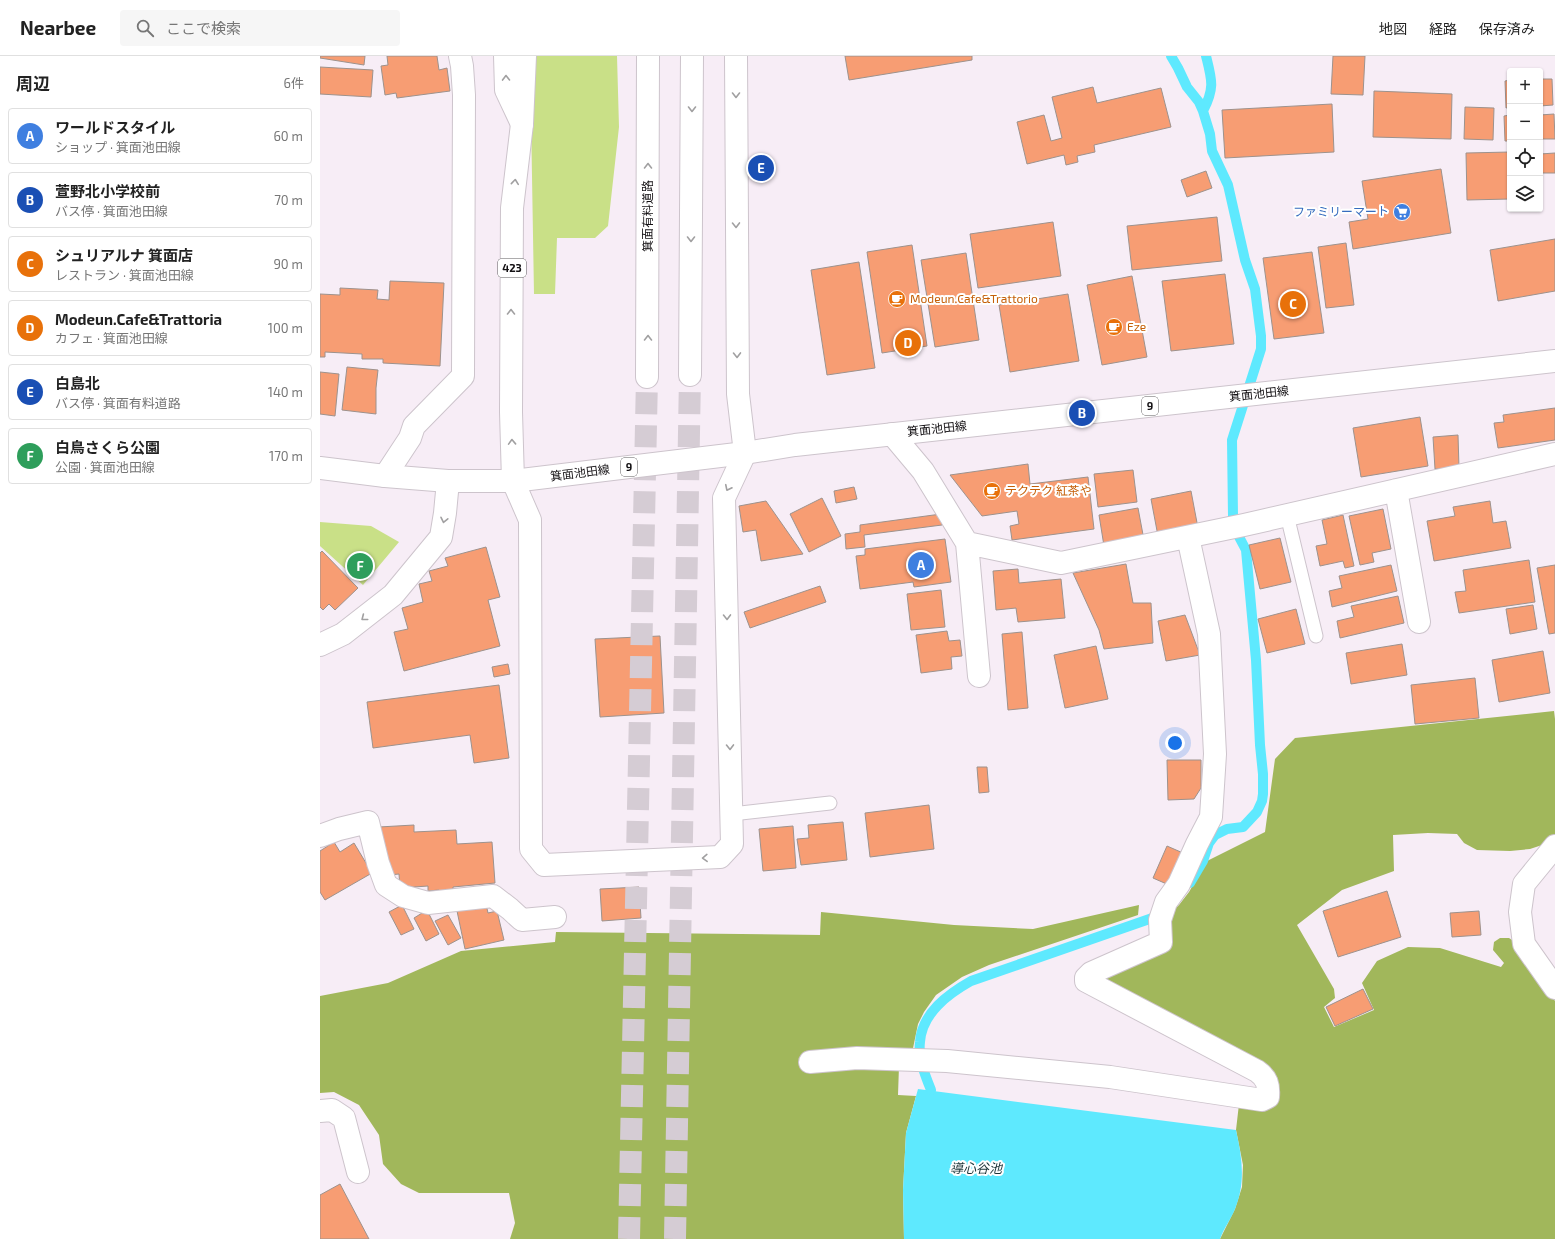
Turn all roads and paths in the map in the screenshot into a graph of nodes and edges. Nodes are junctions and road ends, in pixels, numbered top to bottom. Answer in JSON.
{"nodes":[{"id":1,"x":460,"y":56,"type":"edge"},
{"id":2,"x":505,"y":56,"type":"edge"},
{"id":3,"x":525,"y":56,"type":"edge"},
{"id":4,"x":648,"y":56,"type":"edge"},
{"id":5,"x":692,"y":56,"type":"edge"},
{"id":6,"x":736,"y":56,"type":"edge"},
{"id":7,"x":522,"y":124,"type":"junction"},
{"id":8,"x":1555,"y":361,"type":"edge"},
{"id":9,"x":690,"y":374,"type":"tunnel mouth"},
{"id":10,"x":647,"y":377,"type":"tunnel mouth"},
{"id":11,"x":892,"y":434,"type":"junction"},
{"id":12,"x":745,"y":453,"type":"junction"},
{"id":13,"x":1555,"y":454,"type":"edge"},
{"id":14,"x":320,"y":468,"type":"edge"},
{"id":15,"x":385,"y":476,"type":"junction"},
{"id":16,"x":448,"y":481,"type":"junction"},
{"id":17,"x":513,"y":481,"type":"junction"},
{"id":18,"x":1396,"y":490,"type":"junction"},
{"id":19,"x":1287,"y":515,"type":"junction"},
{"id":20,"x":1188,"y":537,"type":"junction"},
{"id":21,"x":967,"y":543,"type":"junction"},
{"id":22,"x":1419,"y":622,"type":"dead end"},
{"id":23,"x":1316,"y":636,"type":"dead end"},
{"id":24,"x":322,"y":644,"type":"edge"},
{"id":25,"x":979,"y":676,"type":"dead end"},
{"id":26,"x":830,"y":803,"type":"dead end"},
{"id":27,"x":732,"y":814,"type":"junction"},
{"id":28,"x":320,"y":836,"type":"edge"},
{"id":29,"x":1555,"y":846,"type":"edge"},
{"id":30,"x":555,"y":917,"type":"dead end"},
{"id":31,"x":1555,"y":988,"type":"edge"},
{"id":32,"x":810,"y":1062,"type":"dead end"},
{"id":33,"x":320,"y":1111,"type":"edge"},
{"id":34,"x":358,"y":1172,"type":"dead end"}],
"edges":[{"from":1,"to":15,"type":"main road"},
{"from":7,"to":2,"type":"main road","one_way":true},
{"from":3,"to":7,"type":"main road","number":"423"},
{"from":10,"to":4,"type":"main road","name":"箕面有料道路","one_way":true},
{"from":5,"to":9,"type":"main road","one_way":true},
{"from":6,"to":12,"type":"main road","one_way":true},
{"from":17,"to":7,"type":"main road","number":"423","one_way":true},
{"from":8,"to":11,"type":"main road","name":"箕面池田線","number":"9"},
{"from":11,"to":12,"type":"main road","name":"箕面池田線","number":"9"},
{"from":11,"to":21,"type":"main road"},
{"from":12,"to":17,"type":"main road","name":"箕面池田線","number":"9"},
{"from":12,"to":27,"type":"main road","one_way":true},
{"from":13,"to":18,"type":"main road"},
{"from":14,"to":15,"type":"main road","name":"箕面池田線","number":"9"},
{"from":15,"to":16,"type":"main road","name":"箕面池田線","number":"9"},
{"from":16,"to":17,"type":"main road","name":"箕面池田線","number":"9"},
{"from":16,"to":24,"type":"main road","one_way":true},
{"from":27,"to":17,"type":"main road","one_way":true},
{"from":18,"to":19,"type":"main road"},
{"from":18,"to":22,"type":"main road"},
{"from":19,"to":20,"type":"main road"},
{"from":19,"to":23,"type":"lane"},
{"from":20,"to":21,"type":"main road"},
{"from":20,"to":32,"type":"main road"},
{"from":21,"to":25,"type":"main road"},
{"from":26,"to":27,"type":"lane"},
{"from":28,"to":30,"type":"main road"},
{"from":29,"to":31,"type":"main road"},
{"from":33,"to":34,"type":"main road"}]}
